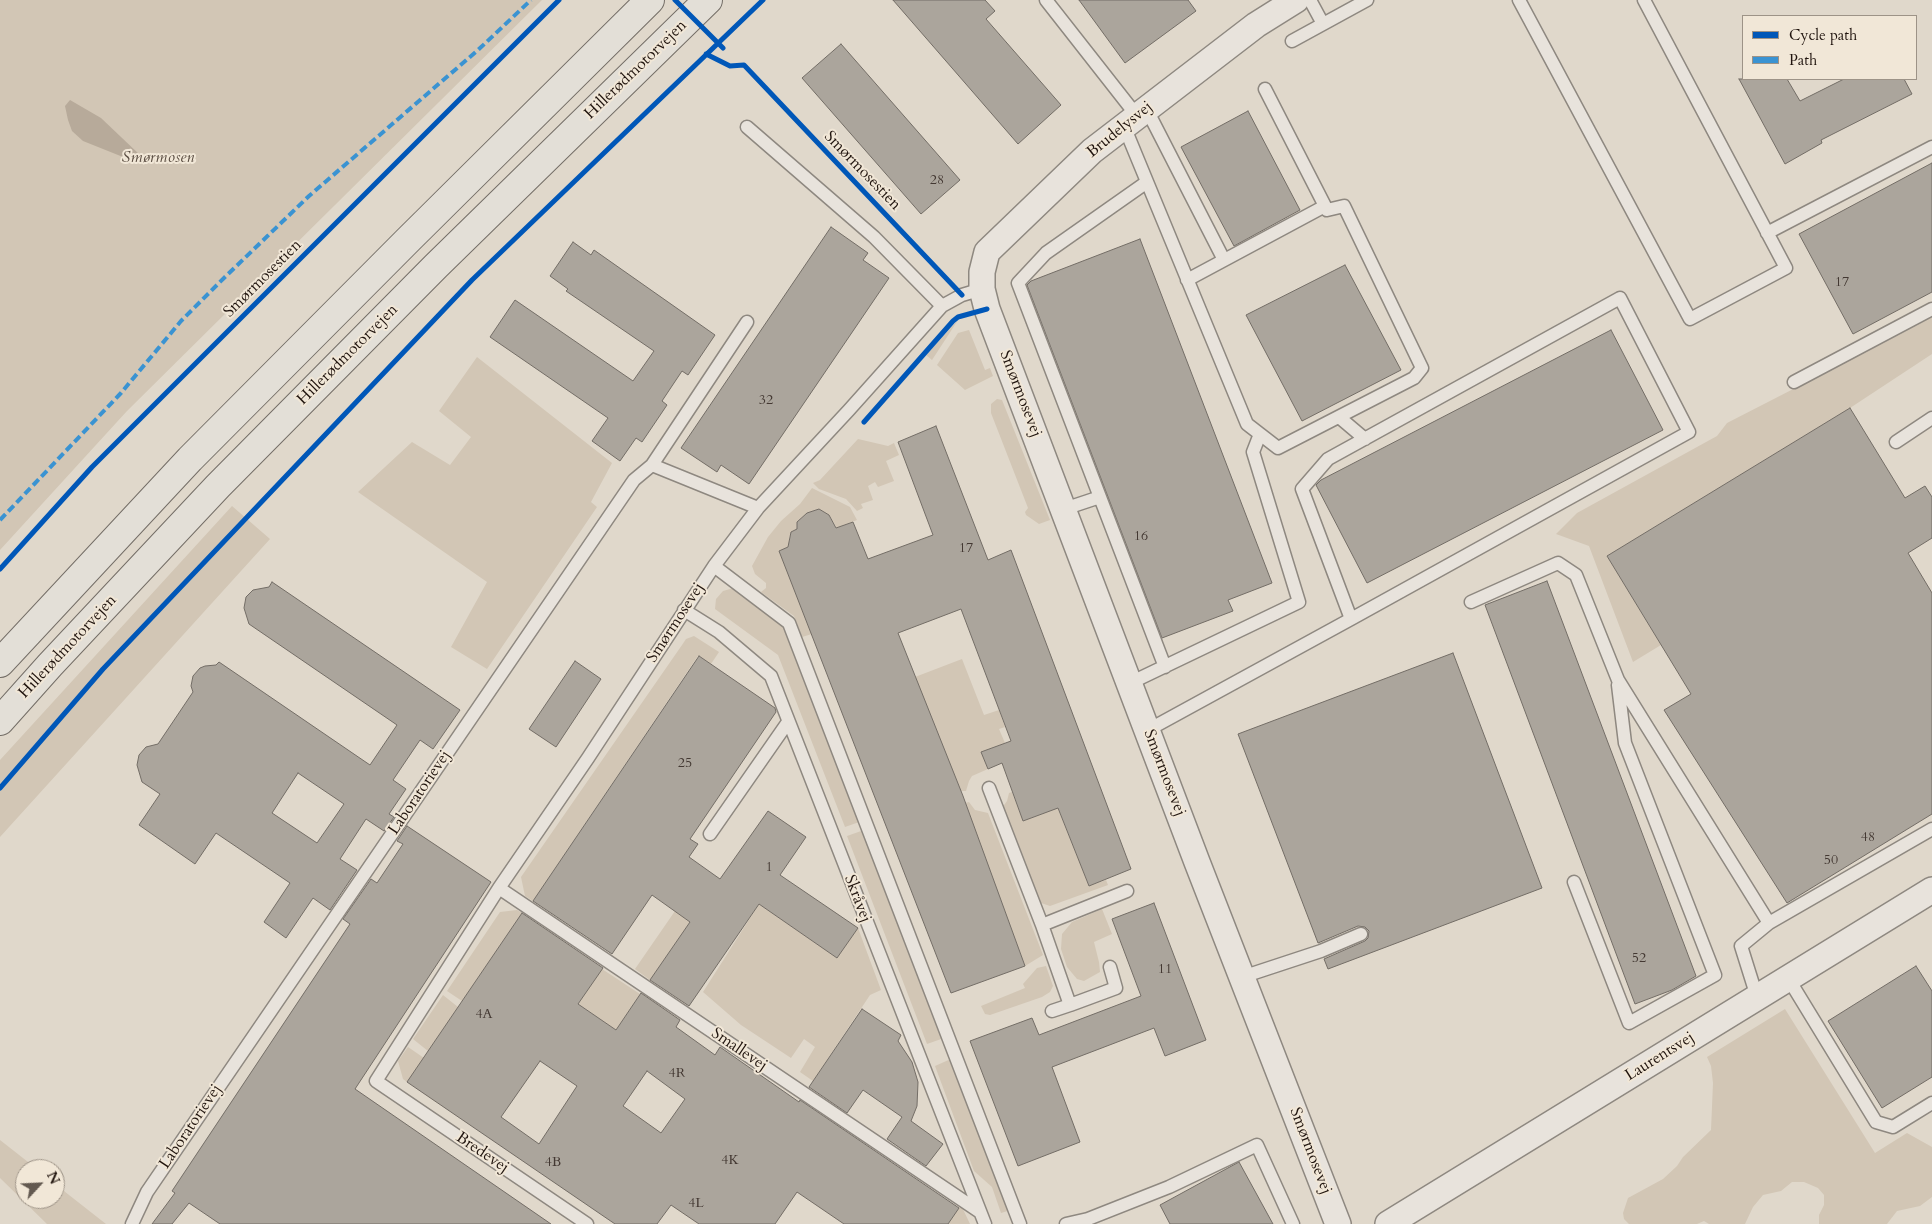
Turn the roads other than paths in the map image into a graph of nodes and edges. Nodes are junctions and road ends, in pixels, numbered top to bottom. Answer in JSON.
{"nodes":[{"id":1,"x":650,"y":0,"type":"edge"},
{"id":2,"x":708,"y":0,"type":"edge"},
{"id":3,"x":1046,"y":0,"type":"edge"},
{"id":4,"x":1296,"y":0,"type":"edge"},
{"id":5,"x":1310,"y":0,"type":"edge"},
{"id":6,"x":1367,"y":0,"type":"edge"},
{"id":7,"x":1519,"y":0,"type":"edge"},
{"id":8,"x":1644,"y":0,"type":"edge"},
{"id":9,"x":1324,"y":24,"type":"junction"},
{"id":10,"x":1292,"y":41,"type":"dead end"},
{"id":11,"x":1265,"y":89,"type":"dead end"},
{"id":12,"x":1135,"y":117,"type":"junction"},
{"id":13,"x":747,"y":127,"type":"dead end"},
{"id":14,"x":1932,"y":146,"type":"edge"},
{"id":15,"x":1147,"y":182,"type":"junction"},
{"id":16,"x":1325,"y":206,"type":"junction"},
{"id":17,"x":1767,"y":233,"type":"junction"},
{"id":18,"x":1224,"y":260,"type":"junction"},
{"id":19,"x":1187,"y":280,"type":"junction"},
{"id":20,"x":982,"y":290,"type":"junction"},
{"id":21,"x":942,"y":306,"type":"junction"},
{"id":22,"x":1932,"y":309,"type":"edge"},
{"id":23,"x":747,"y":322,"type":"dead end"},
{"id":24,"x":1794,"y":382,"type":"dead end"},
{"id":25,"x":1339,"y":416,"type":"junction"},
{"id":26,"x":1932,"y":418,"type":"edge"},
{"id":27,"x":1260,"y":434,"type":"junction"},
{"id":28,"x":1365,"y":439,"type":"junction"},
{"id":29,"x":1896,"y":442,"type":"dead end"},
{"id":30,"x":652,"y":465,"type":"junction"},
{"id":31,"x":1100,"y":497,"type":"junction"},
{"id":32,"x":758,"y":508,"type":"junction"},
{"id":33,"x":1064,"y":510,"type":"junction"},
{"id":34,"x":714,"y":566,"type":"junction"},
{"id":35,"x":1471,"y":602,"type":"dead end"},
{"id":36,"x":684,"y":610,"type":"junction"},
{"id":37,"x":1351,"y":619,"type":"junction"},
{"id":38,"x":0,"y":663,"type":"edge"},
{"id":39,"x":1166,"y":667,"type":"junction"},
{"id":40,"x":1618,"y":680,"type":"junction"},
{"id":41,"x":1130,"y":683,"type":"junction"},
{"id":42,"x":0,"y":721,"type":"edge"},
{"id":43,"x":788,"y":722,"type":"junction"},
{"id":44,"x":1148,"y":730,"type":"junction"},
{"id":45,"x":989,"y":788,"type":"dead end"},
{"id":46,"x":1932,"y":829,"type":"edge"},
{"id":47,"x":710,"y":834,"type":"dead end"},
{"id":48,"x":1574,"y":882,"type":"dead end"},
{"id":49,"x":499,"y":888,"type":"junction"},
{"id":50,"x":1127,"y":890,"type":"dead end"},
{"id":51,"x":1932,"y":890,"type":"edge"},
{"id":52,"x":1769,"y":923,"type":"junction"},
{"id":53,"x":1042,"y":925,"type":"junction"},
{"id":54,"x":1361,"y":934,"type":"dead end"},
{"id":55,"x":1110,"y":967,"type":"dead end"},
{"id":56,"x":1242,"y":977,"type":"junction"},
{"id":57,"x":1788,"y":978,"type":"junction"},
{"id":58,"x":1757,"y":997,"type":"junction"},
{"id":59,"x":1070,"y":1005,"type":"junction"},
{"id":60,"x":1052,"y":1011,"type":"dead end"},
{"id":61,"x":376,"y":1081,"type":"joint"},
{"id":62,"x":1932,"y":1104,"type":"edge"},
{"id":63,"x":980,"y":1212,"type":"junction"},
{"id":64,"x":132,"y":1223,"type":"edge"},
{"id":65,"x":587,"y":1224,"type":"edge"},
{"id":66,"x":985,"y":1224,"type":"edge"},
{"id":67,"x":1020,"y":1224,"type":"edge"},
{"id":68,"x":1066,"y":1224,"type":"edge"},
{"id":69,"x":1293,"y":1224,"type":"edge"},
{"id":70,"x":1338,"y":1224,"type":"edge"},
{"id":71,"x":1388,"y":1224,"type":"edge"}],
"edges":[{"from":1,"to":38,"type":"highway"},
{"from":2,"to":42,"type":"highway","name":"Hillerødmotorvejen"},
{"from":3,"to":12,"type":"lane"},
{"from":4,"to":12,"type":"street","name":"Brudelysvej"},
{"from":5,"to":9,"type":"lane"},
{"from":6,"to":9,"type":"lane"},
{"from":7,"to":17,"type":"lane"},
{"from":8,"to":17,"type":"lane"},
{"from":9,"to":10,"type":"lane"},
{"from":11,"to":16,"type":"lane"},
{"from":12,"to":15,"type":"lane"},
{"from":12,"to":18,"type":"lane"},
{"from":12,"to":20,"type":"street","name":"Brudelysvej"},
{"from":13,"to":21,"type":"lane"},
{"from":14,"to":17,"type":"lane"},
{"from":15,"to":19,"type":"lane"},
{"from":15,"to":31,"type":"lane"},
{"from":16,"to":18,"type":"lane"},
{"from":16,"to":25,"type":"lane"},
{"from":18,"to":19,"type":"lane"},
{"from":19,"to":27,"type":"lane"},
{"from":20,"to":21,"type":"lane","name":"Smørmosevej"},
{"from":20,"to":33,"type":"street","name":"Smørmosevej"},
{"from":21,"to":32,"type":"lane","name":"Smørmosevej"},
{"from":22,"to":24,"type":"lane"},
{"from":23,"to":30,"type":"lane","name":"Laboratorievej"},
{"from":25,"to":27,"type":"lane"},
{"from":25,"to":28,"type":"lane"},
{"from":26,"to":29,"type":"lane"},
{"from":27,"to":39,"type":"lane"},
{"from":28,"to":37,"type":"lane"},
{"from":28,"to":37,"type":"lane"},
{"from":30,"to":32,"type":"lane"},
{"from":30,"to":64,"type":"lane","name":"Laboratorievej"},
{"from":31,"to":33,"type":"lane"},
{"from":31,"to":39,"type":"lane"},
{"from":32,"to":34,"type":"lane","name":"Smørmosevej"},
{"from":33,"to":41,"type":"street","name":"Smørmosevej"},
{"from":34,"to":36,"type":"lane","name":"Smørmosevej"},
{"from":34,"to":67,"type":"lane"},
{"from":35,"to":40,"type":"lane"},
{"from":36,"to":43,"type":"lane","name":"Skråvej"},
{"from":36,"to":49,"type":"lane","name":"Smørmosevej"},
{"from":37,"to":44,"type":"lane"},
{"from":39,"to":41,"type":"lane"},
{"from":40,"to":48,"type":"lane"},
{"from":40,"to":52,"type":"lane"},
{"from":41,"to":44,"type":"street","name":"Smørmosevej"},
{"from":43,"to":47,"type":"lane"},
{"from":43,"to":63,"type":"lane","name":"Skråvej"},
{"from":44,"to":56,"type":"street","name":"Smørmosevej"},
{"from":45,"to":53,"type":"lane"},
{"from":46,"to":52,"type":"lane"},
{"from":49,"to":61,"type":"lane","name":"Smørmosevej"},
{"from":49,"to":63,"type":"lane","name":"Smallevej"},
{"from":50,"to":53,"type":"lane"},
{"from":51,"to":57,"type":"street","name":"Laurentsvej"},
{"from":52,"to":58,"type":"lane"},
{"from":53,"to":59,"type":"lane"},
{"from":54,"to":56,"type":"lane"},
{"from":55,"to":59,"type":"lane"},
{"from":56,"to":70,"type":"street","name":"Smørmosevej"},
{"from":57,"to":58,"type":"street","name":"Laurentsvej"},
{"from":57,"to":62,"type":"lane"},
{"from":58,"to":71,"type":"street","name":"Laurentsvej"},
{"from":59,"to":60,"type":"lane"},
{"from":61,"to":65,"type":"lane","name":"Bredevej"},
{"from":63,"to":66,"type":"lane","name":"Skråvej"},
{"from":68,"to":69,"type":"lane"}]}
